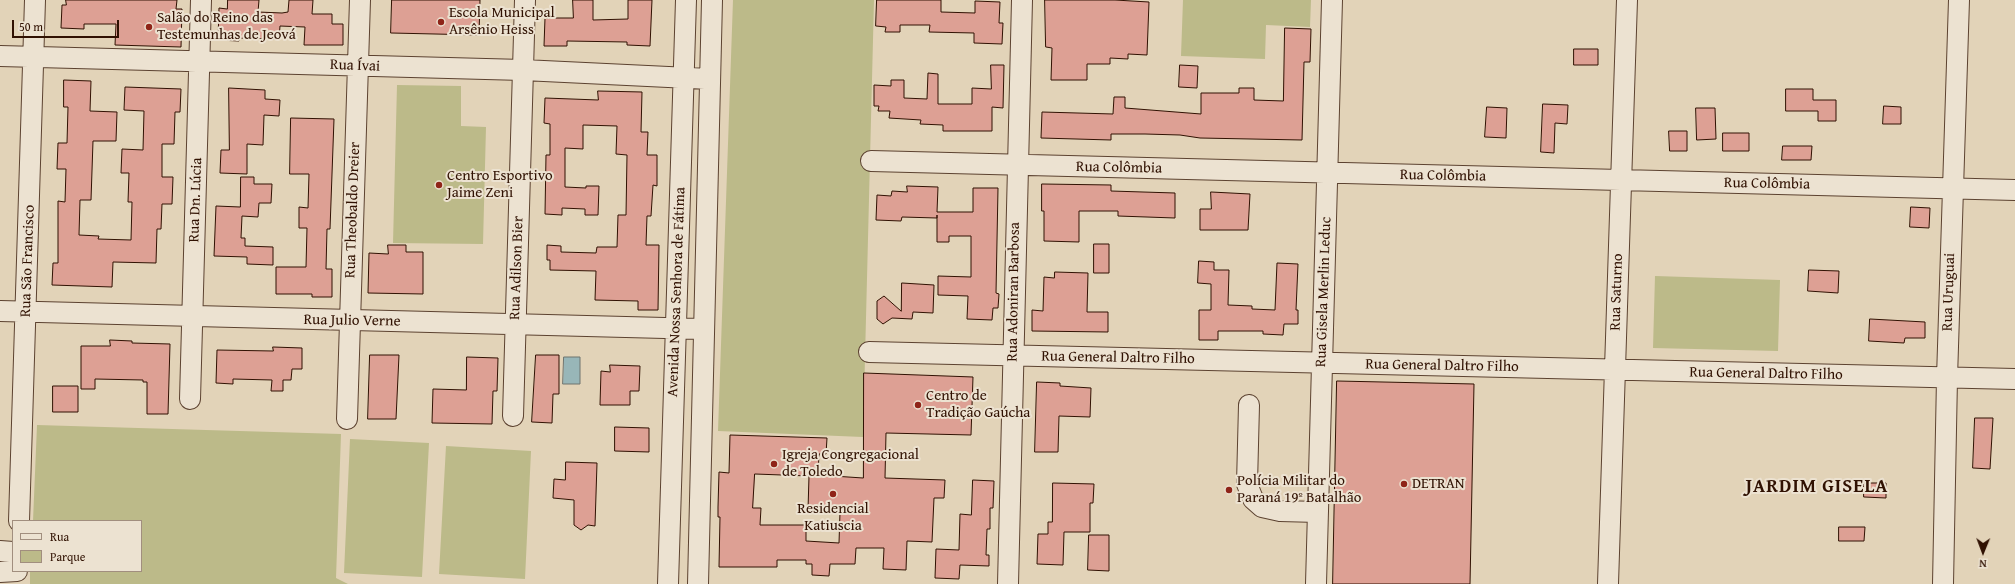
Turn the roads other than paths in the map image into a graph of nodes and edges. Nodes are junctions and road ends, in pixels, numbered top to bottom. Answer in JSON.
{"nodes":[{"id":1,"x":35,"y":0,"type":"edge"},
{"id":2,"x":201,"y":0,"type":"edge"},
{"id":3,"x":360,"y":0,"type":"edge"},
{"id":4,"x":525,"y":0,"type":"edge"},
{"id":5,"x":686,"y":0,"type":"edge"},
{"id":6,"x":712,"y":0,"type":"edge"},
{"id":7,"x":1022,"y":0,"type":"edge"},
{"id":8,"x":1332,"y":0,"type":"edge"},
{"id":9,"x":1627,"y":0,"type":"edge"},
{"id":10,"x":1639,"y":0,"type":"edge"},
{"id":11,"x":1958,"y":0,"type":"edge"},
{"id":12,"x":0,"y":56,"type":"edge"},
{"id":13,"x":33,"y":57,"type":"junction"},
{"id":14,"x":199,"y":62,"type":"junction"},
{"id":15,"x":358,"y":66,"type":"junction"},
{"id":16,"x":523,"y":70,"type":"junction"},
{"id":17,"x":683,"y":78,"type":"junction"},
{"id":18,"x":710,"y":79,"type":"junction"},
{"id":19,"x":871,"y":161,"type":"dead end"},
{"id":20,"x":1017,"y":165,"type":"junction"},
{"id":21,"x":1328,"y":173,"type":"junction"},
{"id":22,"x":1628,"y":180,"type":"junction"},
{"id":23,"x":1953,"y":189,"type":"junction"},
{"id":24,"x":2015,"y":190,"type":"edge"},
{"id":25,"x":0,"y":311,"type":"edge"},
{"id":26,"x":26,"y":312,"type":"junction"},
{"id":27,"x":192,"y":317,"type":"junction"},
{"id":28,"x":350,"y":322,"type":"junction"},
{"id":29,"x":515,"y":324,"type":"junction"},
{"id":30,"x":675,"y":329,"type":"junction"},
{"id":31,"x":704,"y":329,"type":"junction"},
{"id":32,"x":870,"y":352,"type":"dead end"},
{"id":33,"x":1012,"y":355,"type":"junction"},
{"id":34,"x":1322,"y":363,"type":"junction"},
{"id":35,"x":1621,"y":370,"type":"junction"},
{"id":36,"x":1947,"y":378,"type":"junction"},
{"id":37,"x":2015,"y":379,"type":"edge"},
{"id":38,"x":190,"y":399,"type":"dead end"},
{"id":39,"x":1249,"y":405,"type":"dead end"},
{"id":40,"x":513,"y":416,"type":"dead end"},
{"id":41,"x":347,"y":419,"type":"dead end"},
{"id":42,"x":1318,"y":512,"type":"junction"},
{"id":43,"x":19,"y":520,"type":"edge"},
{"id":44,"x":0,"y":551,"type":"edge"},
{"id":45,"x":12,"y":552,"type":"edge"},
{"id":46,"x":668,"y":584,"type":"edge"},
{"id":47,"x":698,"y":584,"type":"edge"},
{"id":48,"x":1008,"y":584,"type":"edge"},
{"id":49,"x":1316,"y":584,"type":"edge"},
{"id":50,"x":1608,"y":584,"type":"edge"},
{"id":51,"x":1621,"y":584,"type":"edge"},
{"id":52,"x":1943,"y":584,"type":"edge"}],
"edges":[{"from":1,"to":13,"type":"street","name":"Rua São Francisco"},
{"from":2,"to":14,"type":"street","name":"Rua Dn. Lúcia"},
{"from":3,"to":15,"type":"street","name":"Rua Theobaldo Dreier"},
{"from":4,"to":16,"type":"street","name":"Rua Adilson Bier"},
{"from":5,"to":17,"type":"street","name":"Avenida Nossa Senhora de Fátima"},
{"from":6,"to":18,"type":"street","name":"Avenida Nossa Senhora de Fátima"},
{"from":7,"to":20,"type":"street","name":"Rua Adoniran Barbosa"},
{"from":8,"to":21,"type":"street","name":"Rua Gisela Merlin Leduc"},
{"from":9,"to":22,"type":"street","name":"Rua Saturno"},
{"from":10,"to":22,"type":"street","name":"Rua Saturno"},
{"from":11,"to":23,"type":"street","name":"Rua Uruguai"},
{"from":12,"to":13,"type":"street","name":"Rua Ívai"},
{"from":13,"to":14,"type":"street","name":"Rua Ívai"},
{"from":13,"to":26,"type":"street","name":"Rua São Francisco"},
{"from":14,"to":15,"type":"street","name":"Rua Ívai"},
{"from":14,"to":27,"type":"street","name":"Rua Dn. Lúcia"},
{"from":15,"to":16,"type":"street","name":"Rua Ívai"},
{"from":15,"to":28,"type":"street","name":"Rua Theobaldo Dreier"},
{"from":16,"to":17,"type":"street","name":"Rua Ívai"},
{"from":16,"to":29,"type":"street","name":"Rua Adilson Bier"},
{"from":17,"to":18,"type":"street","name":"Rua Ívai"},
{"from":17,"to":30,"type":"street","name":"Avenida Nossa Senhora de Fátima"},
{"from":18,"to":31,"type":"street","name":"Avenida Nossa Senhora de Fátima"},
{"from":19,"to":20,"type":"street","name":"Rua Colômbia"},
{"from":20,"to":21,"type":"street","name":"Rua Colômbia"},
{"from":20,"to":33,"type":"street","name":"Rua Adoniran Barbosa"},
{"from":21,"to":22,"type":"street","name":"Rua Colômbia"},
{"from":21,"to":34,"type":"street","name":"Rua Gisela Merlin Leduc"},
{"from":22,"to":23,"type":"street","name":"Rua Colômbia"},
{"from":22,"to":35,"type":"street","name":"Rua Saturno"},
{"from":23,"to":24,"type":"street","name":"Rua Colômbia"},
{"from":23,"to":36,"type":"street","name":"Rua Uruguai"},
{"from":25,"to":26,"type":"street","name":"Rua Julio Verne"},
{"from":26,"to":27,"type":"street","name":"Rua Julio Verne"},
{"from":26,"to":43,"type":"street","name":"Rua São Francisco"},
{"from":27,"to":28,"type":"street","name":"Rua Julio Verne"},
{"from":27,"to":38,"type":"street","name":"Rua Dn. Lúcia"},
{"from":28,"to":29,"type":"street","name":"Rua Julio Verne"},
{"from":28,"to":41,"type":"street","name":"Rua Theobaldo Dreier"},
{"from":29,"to":30,"type":"street","name":"Rua Julio Verne"},
{"from":29,"to":40,"type":"street","name":"Rua Adilson Bier"},
{"from":30,"to":31,"type":"street","name":"Rua Julio Verne"},
{"from":30,"to":46,"type":"street","name":"Avenida Nossa Senhora de Fátima"},
{"from":31,"to":47,"type":"street","name":"Avenida Nossa Senhora de Fátima"},
{"from":32,"to":33,"type":"street","name":"Rua General Daltro Filho"},
{"from":33,"to":34,"type":"street","name":"Rua General Daltro Filho"},
{"from":33,"to":48,"type":"street","name":"Rua Adoniran Barbosa"},
{"from":34,"to":35,"type":"street","name":"Rua General Daltro Filho"},
{"from":34,"to":42,"type":"street","name":"Rua Gisela Merlin Leduc"},
{"from":35,"to":36,"type":"street","name":"Rua General Daltro Filho"},
{"from":35,"to":50,"type":"street","name":"Rua Saturno"},
{"from":35,"to":51,"type":"street","name":"Rua Saturno"},
{"from":36,"to":37,"type":"street","name":"Rua General Daltro Filho"},
{"from":36,"to":52,"type":"street","name":"Rua Uruguai"},
{"from":39,"to":42,"type":"street"},
{"from":42,"to":49,"type":"street","name":"Rua Gisela Merlin Leduc"},
{"from":44,"to":45,"type":"street"}]}
